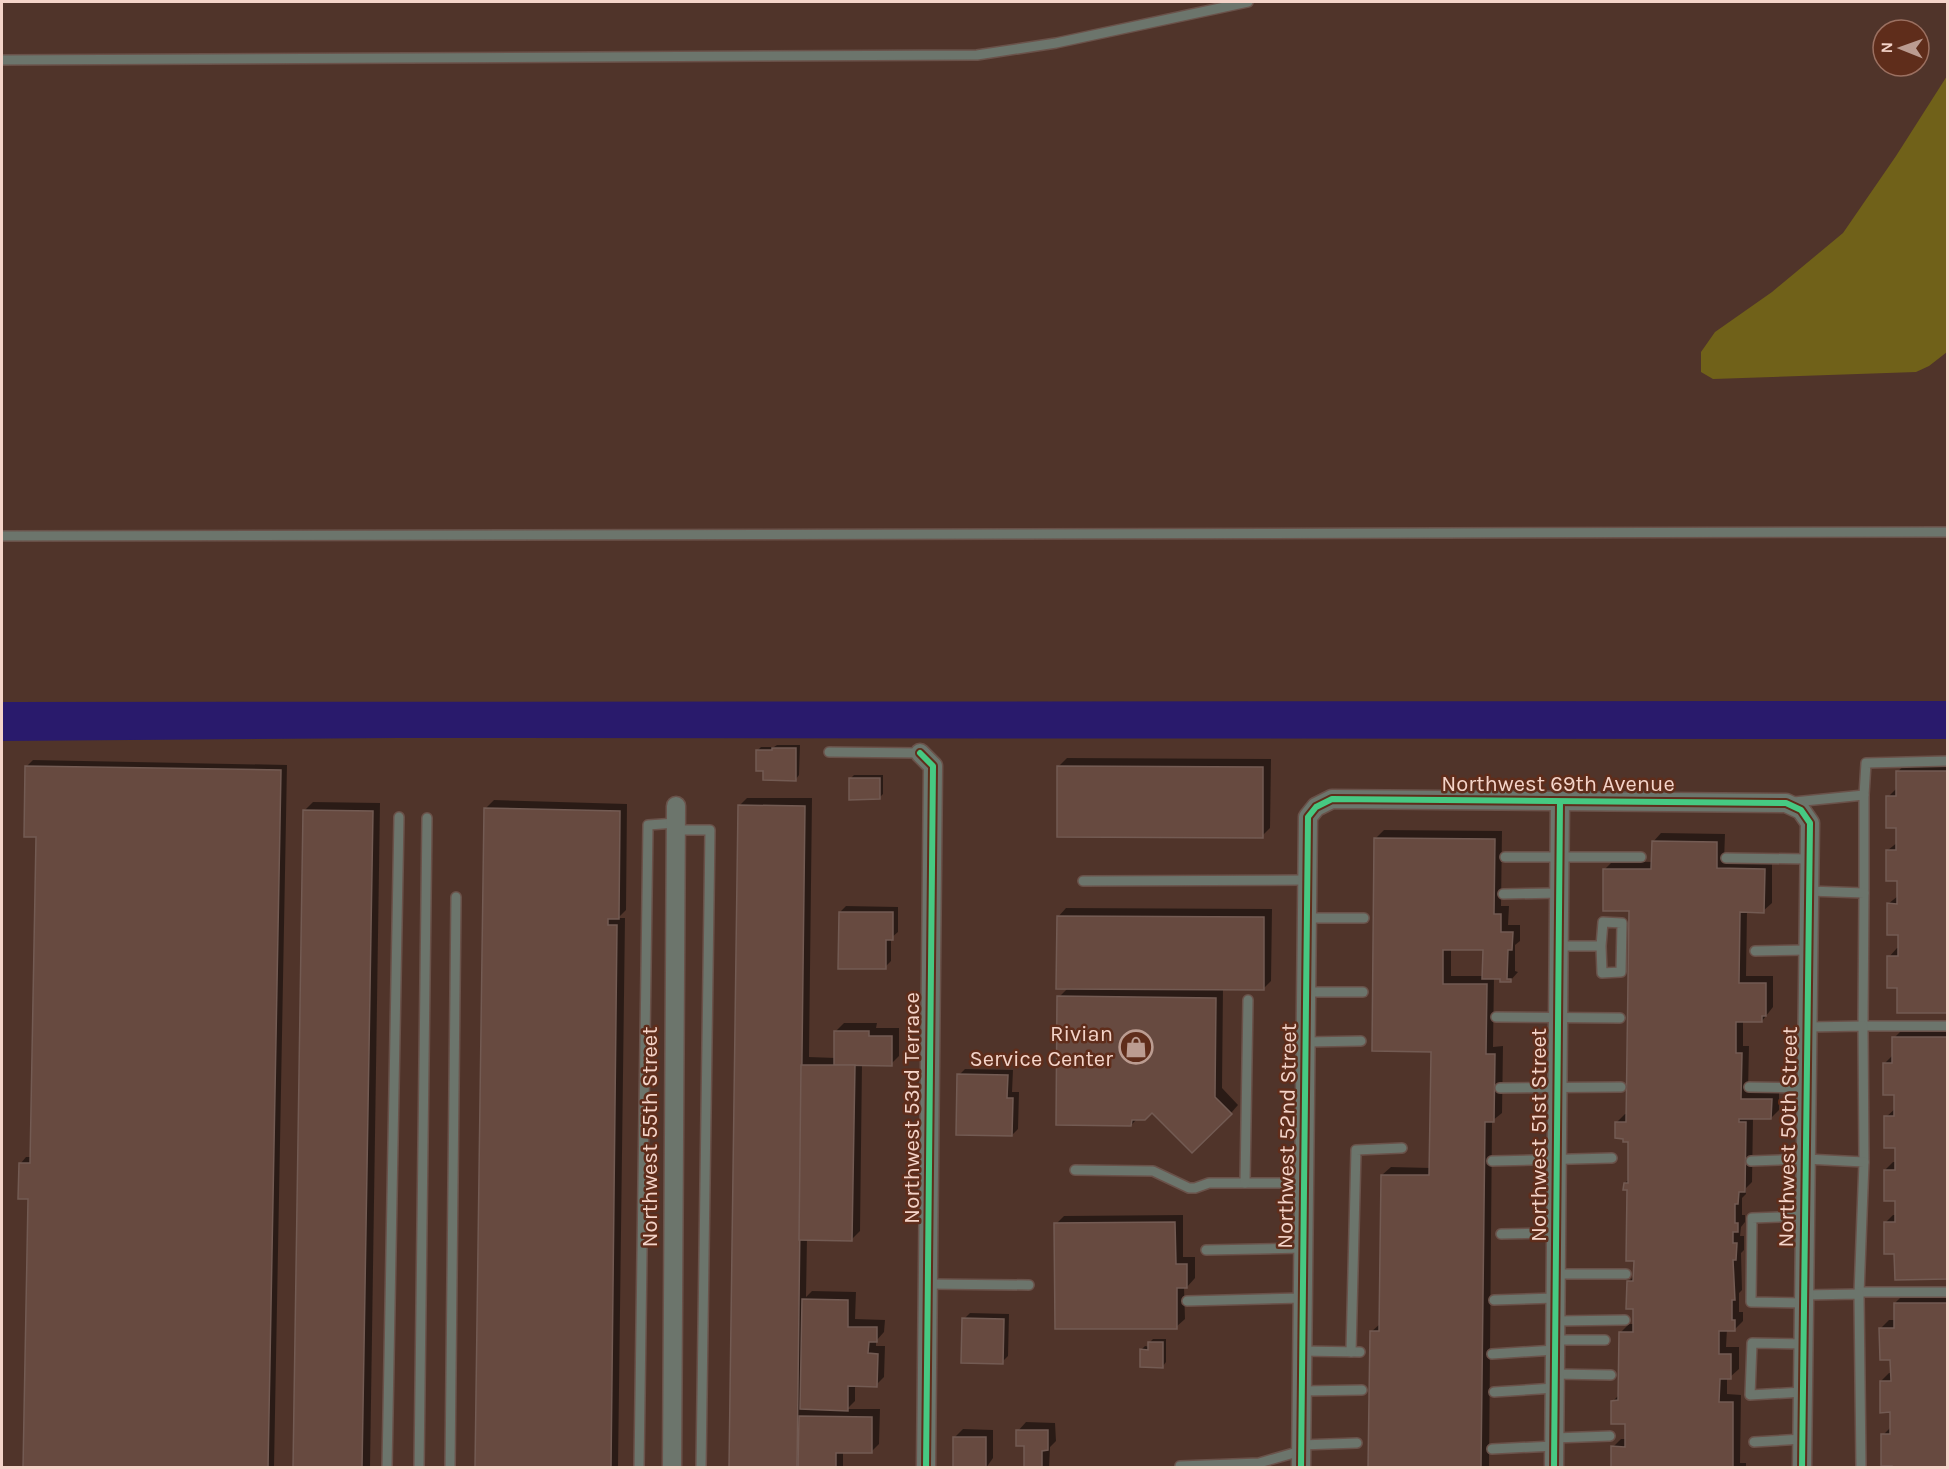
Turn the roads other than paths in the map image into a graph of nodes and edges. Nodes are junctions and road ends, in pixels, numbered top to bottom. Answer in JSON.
{"nodes":[{"id":1,"x":1248,"y":2,"type":"edge"},
{"id":2,"x":2,"y":60,"type":"edge"},
{"id":3,"x":1947,"y":532,"type":"edge"},
{"id":4,"x":2,"y":536,"type":"edge"},
{"id":5,"x":829,"y":752,"type":"dead end"},
{"id":6,"x":920,"y":753,"type":"joint"},
{"id":7,"x":1947,"y":761,"type":"edge"},
{"id":8,"x":1864,"y":795,"type":"junction"},
{"id":9,"x":1560,"y":802,"type":"junction"},
{"id":10,"x":1794,"y":806,"type":"junction"},
{"id":11,"x":1316,"y":807,"type":"joint"},
{"id":12,"x":399,"y":817,"type":"dead end"},
{"id":13,"x":427,"y":818,"type":"dead end"},
{"id":14,"x":676,"y":820,"type":"junction"},
{"id":15,"x":1505,"y":857,"type":"dead end"},
{"id":16,"x":1559,"y":857,"type":"junction"},
{"id":17,"x":1641,"y":857,"type":"dead end"},
{"id":18,"x":1726,"y":858,"type":"dead end"},
{"id":19,"x":1810,"y":859,"type":"junction"},
{"id":20,"x":1308,"y":880,"type":"junction"},
{"id":21,"x":1083,"y":881,"type":"dead end"},
{"id":22,"x":1809,"y":891,"type":"junction"},
{"id":23,"x":1559,"y":893,"type":"junction"},
{"id":24,"x":1864,"y":893,"type":"junction"},
{"id":25,"x":1503,"y":894,"type":"dead end"},
{"id":26,"x":456,"y":897,"type":"dead end"},
{"id":27,"x":1307,"y":918,"type":"junction"},
{"id":28,"x":1364,"y":918,"type":"dead end"},
{"id":29,"x":1558,"y":946,"type":"junction"},
{"id":30,"x":1601,"y":946,"type":"junction"},
{"id":31,"x":1808,"y":950,"type":"junction"},
{"id":32,"x":1755,"y":951,"type":"dead end"},
{"id":33,"x":1306,"y":992,"type":"junction"},
{"id":34,"x":1363,"y":992,"type":"dead end"},
{"id":35,"x":1248,"y":1000,"type":"dead end"},
{"id":36,"x":1496,"y":1017,"type":"dead end"},
{"id":37,"x":1558,"y":1017,"type":"junction"},
{"id":38,"x":1620,"y":1018,"type":"dead end"},
{"id":39,"x":1863,"y":1026,"type":"junction"},
{"id":40,"x":1947,"y":1026,"type":"edge"},
{"id":41,"x":1808,"y":1027,"type":"junction"},
{"id":42,"x":1361,"y":1041,"type":"dead end"},
{"id":43,"x":1306,"y":1042,"type":"junction"},
{"id":44,"x":1557,"y":1087,"type":"junction"},
{"id":45,"x":1621,"y":1087,"type":"dead end"},
{"id":46,"x":1749,"y":1087,"type":"dead end"},
{"id":47,"x":1807,"y":1088,"type":"junction"},
{"id":48,"x":1500,"y":1089,"type":"dead end"},
{"id":49,"x":1402,"y":1148,"type":"dead end"},
{"id":50,"x":1612,"y":1158,"type":"dead end"},
{"id":51,"x":1806,"y":1159,"type":"junction"},
{"id":52,"x":1557,"y":1160,"type":"junction"},
{"id":53,"x":1492,"y":1161,"type":"dead end"},
{"id":54,"x":1751,"y":1161,"type":"dead end"},
{"id":55,"x":1864,"y":1162,"type":"junction"},
{"id":56,"x":1075,"y":1170,"type":"dead end"},
{"id":57,"x":1245,"y":1183,"type":"junction"},
{"id":58,"x":1304,"y":1183,"type":"junction"},
{"id":59,"x":1805,"y":1216,"type":"junction"},
{"id":60,"x":1556,"y":1233,"type":"junction"},
{"id":61,"x":1501,"y":1234,"type":"dead end"},
{"id":62,"x":1303,"y":1248,"type":"junction"},
{"id":63,"x":1206,"y":1250,"type":"dead end"},
{"id":64,"x":1556,"y":1274,"type":"junction"},
{"id":65,"x":1626,"y":1274,"type":"dead end"},
{"id":66,"x":929,"y":1284,"type":"junction"},
{"id":67,"x":1029,"y":1285,"type":"dead end"},
{"id":68,"x":1947,"y":1292,"type":"edge"},
{"id":69,"x":1859,"y":1293,"type":"junction"},
{"id":70,"x":1303,"y":1298,"type":"junction"},
{"id":71,"x":1555,"y":1298,"type":"junction"},
{"id":72,"x":1804,"y":1299,"type":"junction"},
{"id":73,"x":1494,"y":1300,"type":"dead end"},
{"id":74,"x":1188,"y":1301,"type":"dead end"},
{"id":75,"x":1624,"y":1320,"type":"dead end"},
{"id":76,"x":1555,"y":1321,"type":"junction"},
{"id":77,"x":1605,"y":1340,"type":"dead end"},
{"id":78,"x":1804,"y":1344,"type":"junction"},
{"id":79,"x":1555,"y":1345,"type":"junction"},
{"id":80,"x":1302,"y":1351,"type":"junction"},
{"id":81,"x":1492,"y":1354,"type":"dead end"},
{"id":82,"x":1611,"y":1375,"type":"dead end"},
{"id":83,"x":1555,"y":1381,"type":"junction"},
{"id":84,"x":1362,"y":1390,"type":"dead end"},
{"id":85,"x":1302,"y":1391,"type":"junction"},
{"id":86,"x":1494,"y":1392,"type":"dead end"},
{"id":87,"x":1803,"y":1392,"type":"junction"},
{"id":88,"x":1610,"y":1436,"type":"dead end"},
{"id":89,"x":1803,"y":1439,"type":"junction"},
{"id":90,"x":1554,"y":1442,"type":"junction"},
{"id":91,"x":1754,"y":1442,"type":"dead end"},
{"id":92,"x":1357,"y":1443,"type":"dead end"},
{"id":93,"x":1492,"y":1449,"type":"dead end"},
{"id":94,"x":1301,"y":1455,"type":"edge"},
{"id":95,"x":1259,"y":1465,"type":"edge"},
{"id":96,"x":387,"y":1467,"type":"edge"},
{"id":97,"x":419,"y":1467,"type":"edge"},
{"id":98,"x":450,"y":1467,"type":"edge"},
{"id":99,"x":639,"y":1467,"type":"edge"},
{"id":100,"x":672,"y":1467,"type":"edge"},
{"id":101,"x":701,"y":1467,"type":"edge"},
{"id":102,"x":926,"y":1467,"type":"edge"},
{"id":103,"x":1180,"y":1467,"type":"edge"},
{"id":104,"x":1554,"y":1467,"type":"edge"},
{"id":105,"x":1802,"y":1467,"type":"edge"},
{"id":106,"x":1861,"y":1467,"type":"edge"}],
"edges":[{"from":1,"to":2,"type":"lane"},
{"from":3,"to":4,"type":"lane"},
{"from":5,"to":6,"type":"lane"},
{"from":6,"to":66,"type":"street","name":"Northwest 53rd Terrace"},
{"from":7,"to":8,"type":"lane"},
{"from":8,"to":10,"type":"lane"},
{"from":8,"to":24,"type":"lane"},
{"from":9,"to":10,"type":"street","name":"Northwest 69th Avenue"},
{"from":9,"to":11,"type":"street","name":"Northwest 69th Avenue"},
{"from":9,"to":16,"type":"street","name":"Northwest 51st Street"},
{"from":10,"to":19,"type":"street","name":"Northwest 50th Street"},
{"from":11,"to":20,"type":"street","name":"Northwest 52nd Street"},
{"from":12,"to":96,"type":"lane"},
{"from":13,"to":97,"type":"lane"},
{"from":14,"to":99,"type":"lane"},
{"from":14,"to":100,"type":"street","name":"Northwest 55th Street"},
{"from":14,"to":101,"type":"lane"},
{"from":15,"to":16,"type":"lane"},
{"from":16,"to":17,"type":"lane"},
{"from":16,"to":23,"type":"street","name":"Northwest 51st Street"},
{"from":18,"to":19,"type":"lane"},
{"from":19,"to":22,"type":"street","name":"Northwest 50th Street"},
{"from":20,"to":21,"type":"lane"},
{"from":20,"to":27,"type":"street","name":"Northwest 52nd Street"},
{"from":22,"to":24,"type":"lane"},
{"from":22,"to":31,"type":"street","name":"Northwest 50th Street"},
{"from":23,"to":25,"type":"lane"},
{"from":23,"to":29,"type":"street","name":"Northwest 51st Street"},
{"from":24,"to":39,"type":"lane"},
{"from":26,"to":98,"type":"lane"},
{"from":27,"to":28,"type":"lane"},
{"from":27,"to":33,"type":"street","name":"Northwest 52nd Street"},
{"from":29,"to":30,"type":"lane"},
{"from":29,"to":37,"type":"street","name":"Northwest 51st Street"},
{"from":30,"to":30,"type":"lane"},
{"from":31,"to":32,"type":"lane"},
{"from":31,"to":41,"type":"street","name":"Northwest 50th Street"},
{"from":33,"to":34,"type":"lane"},
{"from":33,"to":43,"type":"street","name":"Northwest 52nd Street"},
{"from":35,"to":57,"type":"lane"},
{"from":36,"to":37,"type":"lane"},
{"from":37,"to":38,"type":"lane"},
{"from":37,"to":44,"type":"street","name":"Northwest 51st Street"},
{"from":39,"to":40,"type":"lane"},
{"from":39,"to":41,"type":"lane"},
{"from":39,"to":55,"type":"lane"},
{"from":41,"to":47,"type":"street","name":"Northwest 50th Street"},
{"from":42,"to":43,"type":"lane"},
{"from":43,"to":58,"type":"street","name":"Northwest 52nd Street"},
{"from":44,"to":45,"type":"lane"},
{"from":44,"to":48,"type":"lane"},
{"from":44,"to":52,"type":"street","name":"Northwest 51st Street"},
{"from":46,"to":47,"type":"lane"},
{"from":47,"to":51,"type":"street","name":"Northwest 50th Street"},
{"from":49,"to":80,"type":"lane"},
{"from":50,"to":52,"type":"lane"},
{"from":51,"to":54,"type":"lane"},
{"from":51,"to":55,"type":"lane"},
{"from":51,"to":59,"type":"street","name":"Northwest 50th Street"},
{"from":52,"to":53,"type":"lane"},
{"from":52,"to":60,"type":"street","name":"Northwest 51st Street"},
{"from":55,"to":69,"type":"lane"},
{"from":56,"to":57,"type":"lane"},
{"from":57,"to":58,"type":"lane"},
{"from":58,"to":62,"type":"street","name":"Northwest 52nd Street"},
{"from":59,"to":72,"type":"street","name":"Northwest 50th Street"},
{"from":59,"to":72,"type":"lane"},
{"from":60,"to":61,"type":"lane"},
{"from":60,"to":64,"type":"street","name":"Northwest 51st Street"},
{"from":62,"to":63,"type":"lane"},
{"from":62,"to":70,"type":"street","name":"Northwest 52nd Street"},
{"from":64,"to":65,"type":"lane"},
{"from":64,"to":71,"type":"street","name":"Northwest 51st Street"},
{"from":66,"to":67,"type":"lane"},
{"from":66,"to":102,"type":"street","name":"Northwest 53rd Terrace"},
{"from":68,"to":69,"type":"lane"},
{"from":69,"to":72,"type":"lane"},
{"from":69,"to":106,"type":"lane"},
{"from":70,"to":74,"type":"lane"},
{"from":70,"to":80,"type":"street","name":"Northwest 52nd Street"},
{"from":71,"to":73,"type":"lane"},
{"from":71,"to":76,"type":"street","name":"Northwest 51st Street"},
{"from":72,"to":78,"type":"street","name":"Northwest 50th Street"},
{"from":75,"to":76,"type":"lane"},
{"from":76,"to":79,"type":"street","name":"Northwest 51st Street"},
{"from":77,"to":79,"type":"lane"},
{"from":78,"to":87,"type":"street","name":"Northwest 50th Street"},
{"from":78,"to":87,"type":"lane"},
{"from":79,"to":81,"type":"lane"},
{"from":79,"to":83,"type":"street","name":"Northwest 51st Street"},
{"from":80,"to":85,"type":"street","name":"Northwest 52nd Street"},
{"from":82,"to":83,"type":"lane"},
{"from":83,"to":86,"type":"lane"},
{"from":83,"to":90,"type":"street","name":"Northwest 51st Street"},
{"from":84,"to":85,"type":"lane"},
{"from":85,"to":94,"type":"street","name":"Northwest 52nd Street"},
{"from":87,"to":89,"type":"street","name":"Northwest 50th Street"},
{"from":88,"to":90,"type":"lane"},
{"from":89,"to":91,"type":"lane"},
{"from":89,"to":105,"type":"street","name":"Northwest 50th Street"},
{"from":90,"to":93,"type":"lane"},
{"from":90,"to":104,"type":"street","name":"Northwest 51st Street"},
{"from":92,"to":94,"type":"lane"},
{"from":94,"to":95,"type":"lane"},
{"from":95,"to":103,"type":"lane"}]}
